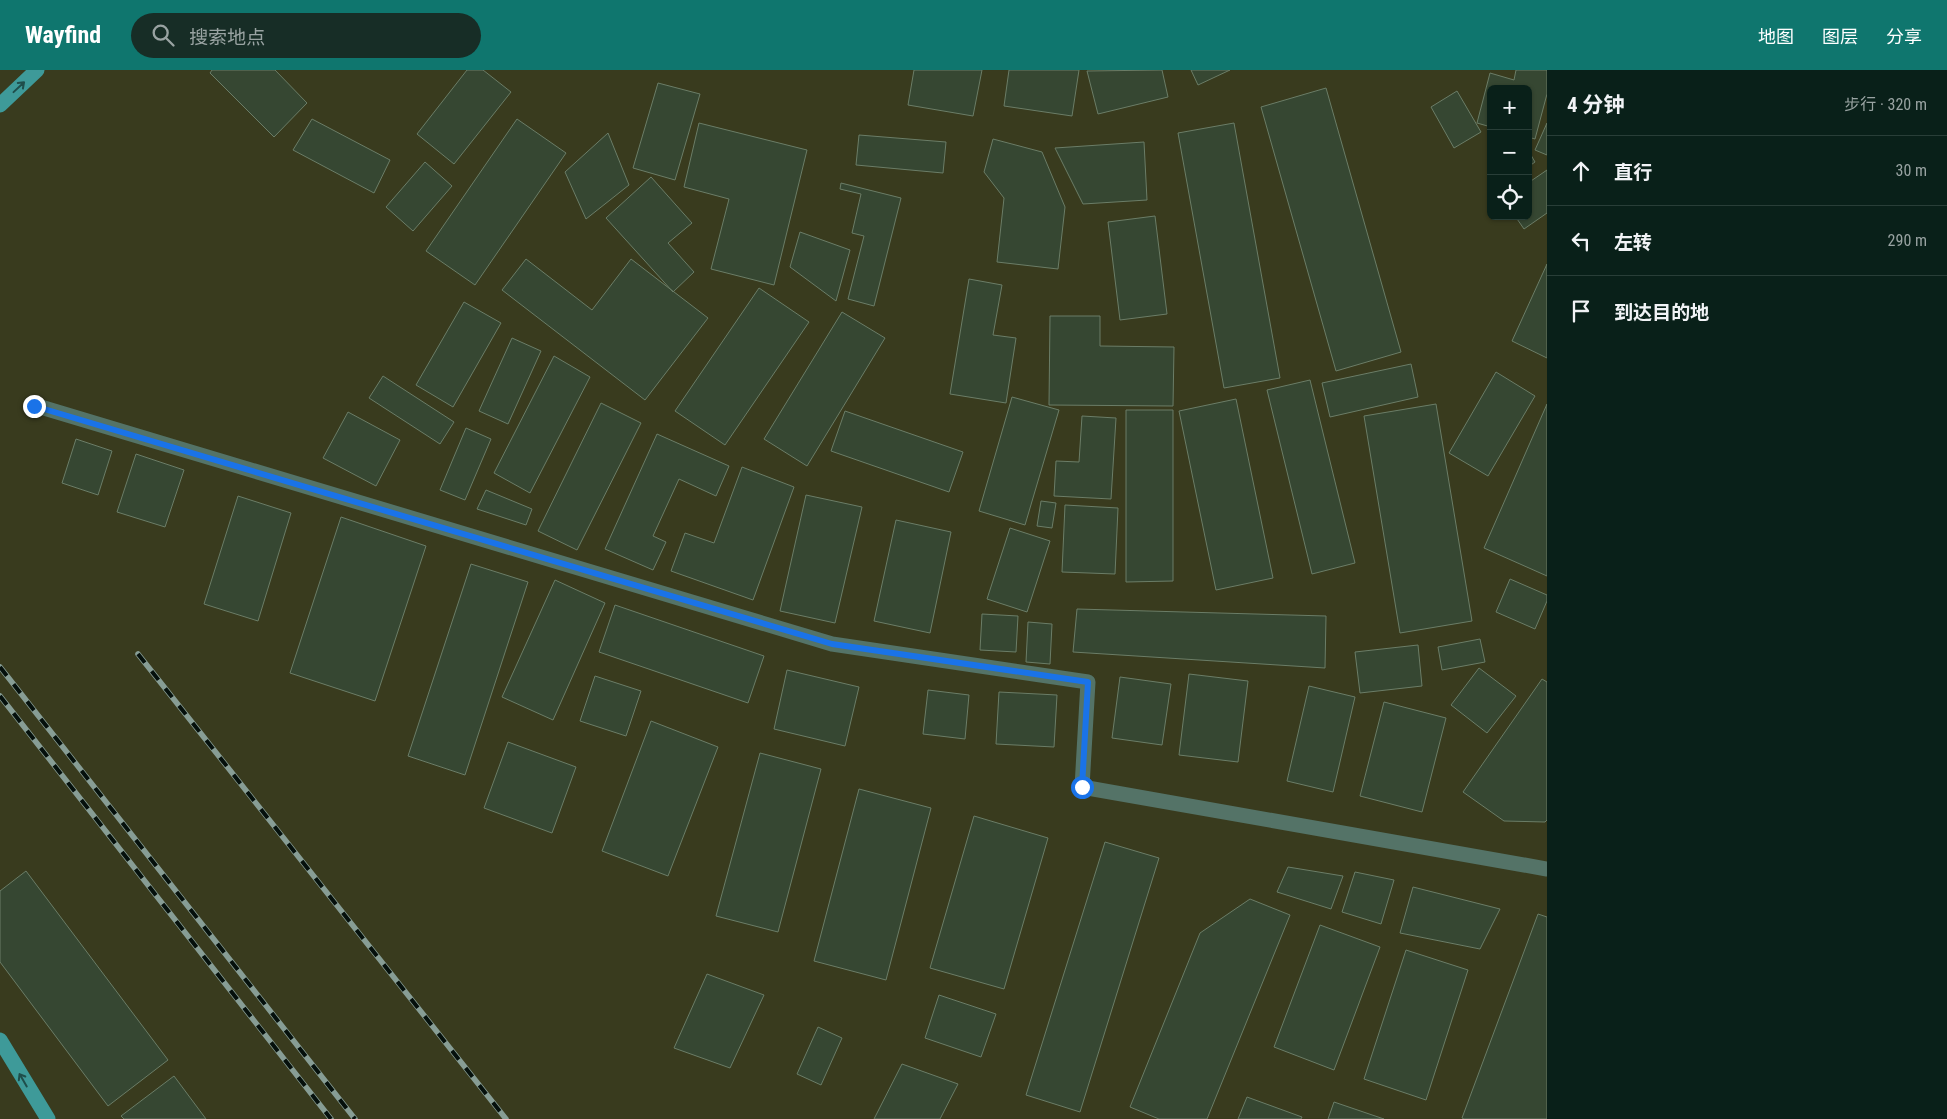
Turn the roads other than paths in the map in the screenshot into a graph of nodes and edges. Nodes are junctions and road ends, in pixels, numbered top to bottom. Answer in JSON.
{"nodes":[{"id":1,"x":37,"y":70,"type":"edge"},
{"id":2,"x":0,"y":105,"type":"edge"},
{"id":3,"x":34,"y":406,"type":"dead end"},
{"id":4,"x":1547,"y":869,"type":"edge"},
{"id":5,"x":0,"y":1040,"type":"edge"},
{"id":6,"x":48,"y":1119,"type":"edge"}],
"edges":[{"from":2,"to":1,"type":"main road","one_way":true},
{"from":3,"to":4,"type":"street"},
{"from":6,"to":5,"type":"main road","one_way":true}]}
